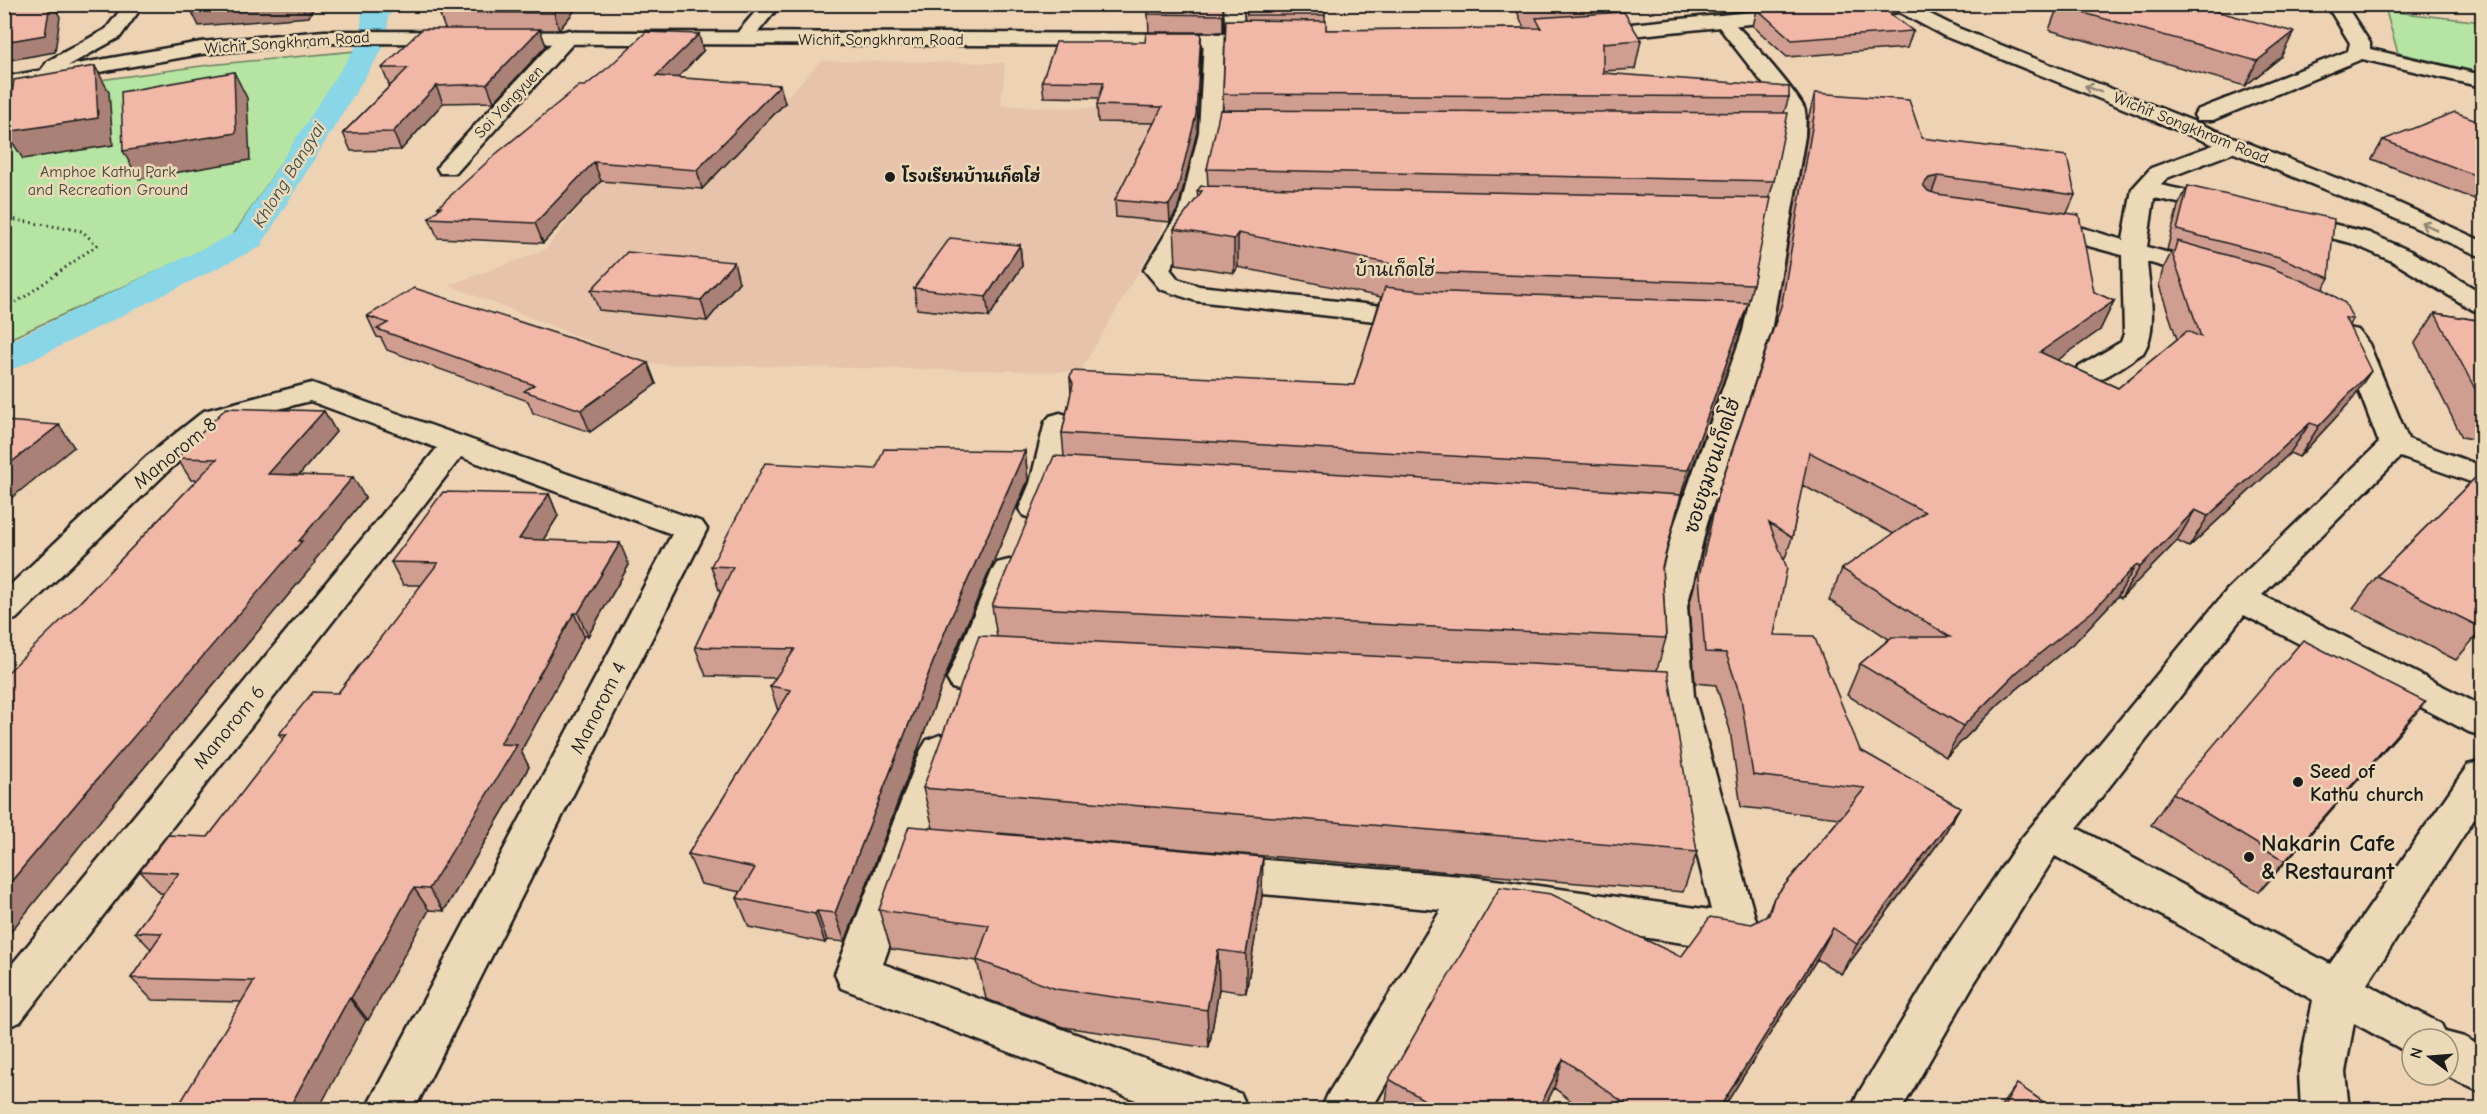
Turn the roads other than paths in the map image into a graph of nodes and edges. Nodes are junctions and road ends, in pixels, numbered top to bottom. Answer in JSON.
{"nodes":[{"id":1,"x":135,"y":4,"type":"edge"},
{"id":2,"x":772,"y":4,"type":"edge"},
{"id":3,"x":1233,"y":4,"type":"edge"},
{"id":4,"x":1808,"y":4,"type":"edge"},
{"id":5,"x":1923,"y":4,"type":"edge"},
{"id":6,"x":1930,"y":4,"type":"edge"},
{"id":7,"x":2335,"y":4,"type":"edge"},
{"id":8,"x":1898,"y":6,"type":"edge"},
{"id":9,"x":1760,"y":17,"type":"junction"},
{"id":10,"x":1724,"y":22,"type":"junction"},
{"id":11,"x":1574,"y":35,"type":"edge"},
{"id":12,"x":569,"y":36,"type":"junction"},
{"id":13,"x":742,"y":39,"type":"junction"},
{"id":14,"x":1225,"y":40,"type":"junction"},
{"id":15,"x":1294,"y":40,"type":"edge"},
{"id":16,"x":2359,"y":52,"type":"junction"},
{"id":17,"x":47,"y":75,"type":"junction"},
{"id":18,"x":2482,"y":81,"type":"edge"},
{"id":19,"x":11,"y":87,"type":"edge"},
{"id":20,"x":2205,"y":115,"type":"junction"},
{"id":21,"x":2232,"y":145,"type":"junction"},
{"id":22,"x":448,"y":168,"type":"dead end"},
{"id":23,"x":2144,"y":189,"type":"junction"},
{"id":24,"x":2473,"y":223,"type":"dead end"},
{"id":25,"x":2010,"y":225,"type":"edge"},
{"id":26,"x":2134,"y":250,"type":"junction"},
{"id":27,"x":2482,"y":250,"type":"edge"},
{"id":28,"x":2245,"y":282,"type":"edge"},
{"id":29,"x":2482,"y":304,"type":"edge"},
{"id":30,"x":2322,"y":315,"type":"edge"},
{"id":31,"x":1440,"y":319,"type":"edge"},
{"id":32,"x":2084,"y":376,"type":"edge"},
{"id":33,"x":1060,"y":422,"type":"dead end"},
{"id":34,"x":2395,"y":445,"type":"junction"},
{"id":35,"x":454,"y":446,"type":"junction"},
{"id":36,"x":2482,"y":476,"type":"edge"},
{"id":37,"x":2239,"y":598,"type":"junction"},
{"id":38,"x":4,"y":611,"type":"edge"},
{"id":39,"x":972,"y":660,"type":"junction"},
{"id":40,"x":1008,"y":662,"type":"edge"},
{"id":41,"x":1640,"y":694,"type":"edge"},
{"id":42,"x":1676,"y":696,"type":"junction"},
{"id":43,"x":2482,"y":722,"type":"edge"},
{"id":44,"x":2482,"y":776,"type":"edge"},
{"id":45,"x":2050,"y":833,"type":"junction"},
{"id":46,"x":1178,"y":869,"type":"edge"},
{"id":47,"x":1473,"y":895,"type":"junction"},
{"id":48,"x":2337,"y":991,"type":"junction"},
{"id":49,"x":4,"y":1008,"type":"edge"},
{"id":50,"x":2403,"y":1027,"type":"edge"},
{"id":51,"x":2460,"y":1059,"type":"edge"},
{"id":52,"x":2482,"y":1071,"type":"edge"},
{"id":53,"x":389,"y":1110,"type":"edge"},
{"id":54,"x":1224,"y":1110,"type":"edge"},
{"id":55,"x":1345,"y":1110,"type":"edge"},
{"id":56,"x":1875,"y":1110,"type":"edge"},
{"id":57,"x":2325,"y":1110,"type":"edge"}],
"edges":[{"from":1,"to":17,"type":"street"},
{"from":2,"to":13,"type":"street"},
{"from":3,"to":14,"type":"street"},
{"from":4,"to":9,"type":"street"},
{"from":5,"to":8,"type":"street"},
{"from":6,"to":20,"type":"street","name":"Wichit Songkhram Road"},
{"from":7,"to":16,"type":"street"},
{"from":8,"to":9,"type":"street"},
{"from":21,"to":8,"type":"street","name":"Wichit Songkhram Road","one_way":true},
{"from":9,"to":10,"type":"street"},
{"from":10,"to":11,"type":"street"},
{"from":10,"to":42,"type":"street","name":"ซอยชุมชนเก็ตโฮ่"},
{"from":12,"to":13,"type":"street","name":"Wichit Songkhram Road"},
{"from":12,"to":17,"type":"street","name":"Wichit Songkhram Road"},
{"from":12,"to":22,"type":"street","name":"Soi Yangyuen"},
{"from":13,"to":14,"type":"street","name":"Wichit Songkhram Road"},
{"from":14,"to":15,"type":"street","name":"Wichit Songkhram Road"},
{"from":14,"to":31,"type":"street"},
{"from":16,"to":18,"type":"street"},
{"from":16,"to":20,"type":"street"},
{"from":17,"to":19,"type":"street","name":"Wichit Songkhram Road"},
{"from":20,"to":24,"type":"street","name":"Wichit Songkhram Road"},
{"from":21,"to":23,"type":"street"},
{"from":27,"to":21,"type":"street","name":"Wichit Songkhram Road","one_way":true},
{"from":23,"to":26,"type":"street"},
{"from":23,"to":29,"type":"street"},
{"from":25,"to":26,"type":"street"},
{"from":26,"to":28,"type":"street"},
{"from":26,"to":32,"type":"street"},
{"from":30,"to":34,"type":"street"},
{"from":33,"to":39,"type":"street"},
{"from":34,"to":36,"type":"street"},
{"from":34,"to":37,"type":"street"},
{"from":35,"to":38,"type":"street","name":"Manorom 8"},
{"from":35,"to":49,"type":"street","name":"Manorom 6"},
{"from":35,"to":53,"type":"street","name":"Manorom 4"},
{"from":37,"to":43,"type":"street"},
{"from":37,"to":45,"type":"street"},
{"from":39,"to":40,"type":"street"},
{"from":39,"to":54,"type":"street"},
{"from":41,"to":42,"type":"street"},
{"from":42,"to":47,"type":"street","name":"ซอยชุมชนเก็ตโฮ่"},
{"from":44,"to":48,"type":"street"},
{"from":45,"to":48,"type":"street"},
{"from":45,"to":56,"type":"street"},
{"from":46,"to":47,"type":"street"},
{"from":47,"to":55,"type":"street"},
{"from":48,"to":50,"type":"street"},
{"from":48,"to":57,"type":"street"},
{"from":51,"to":52,"type":"street"}]}
